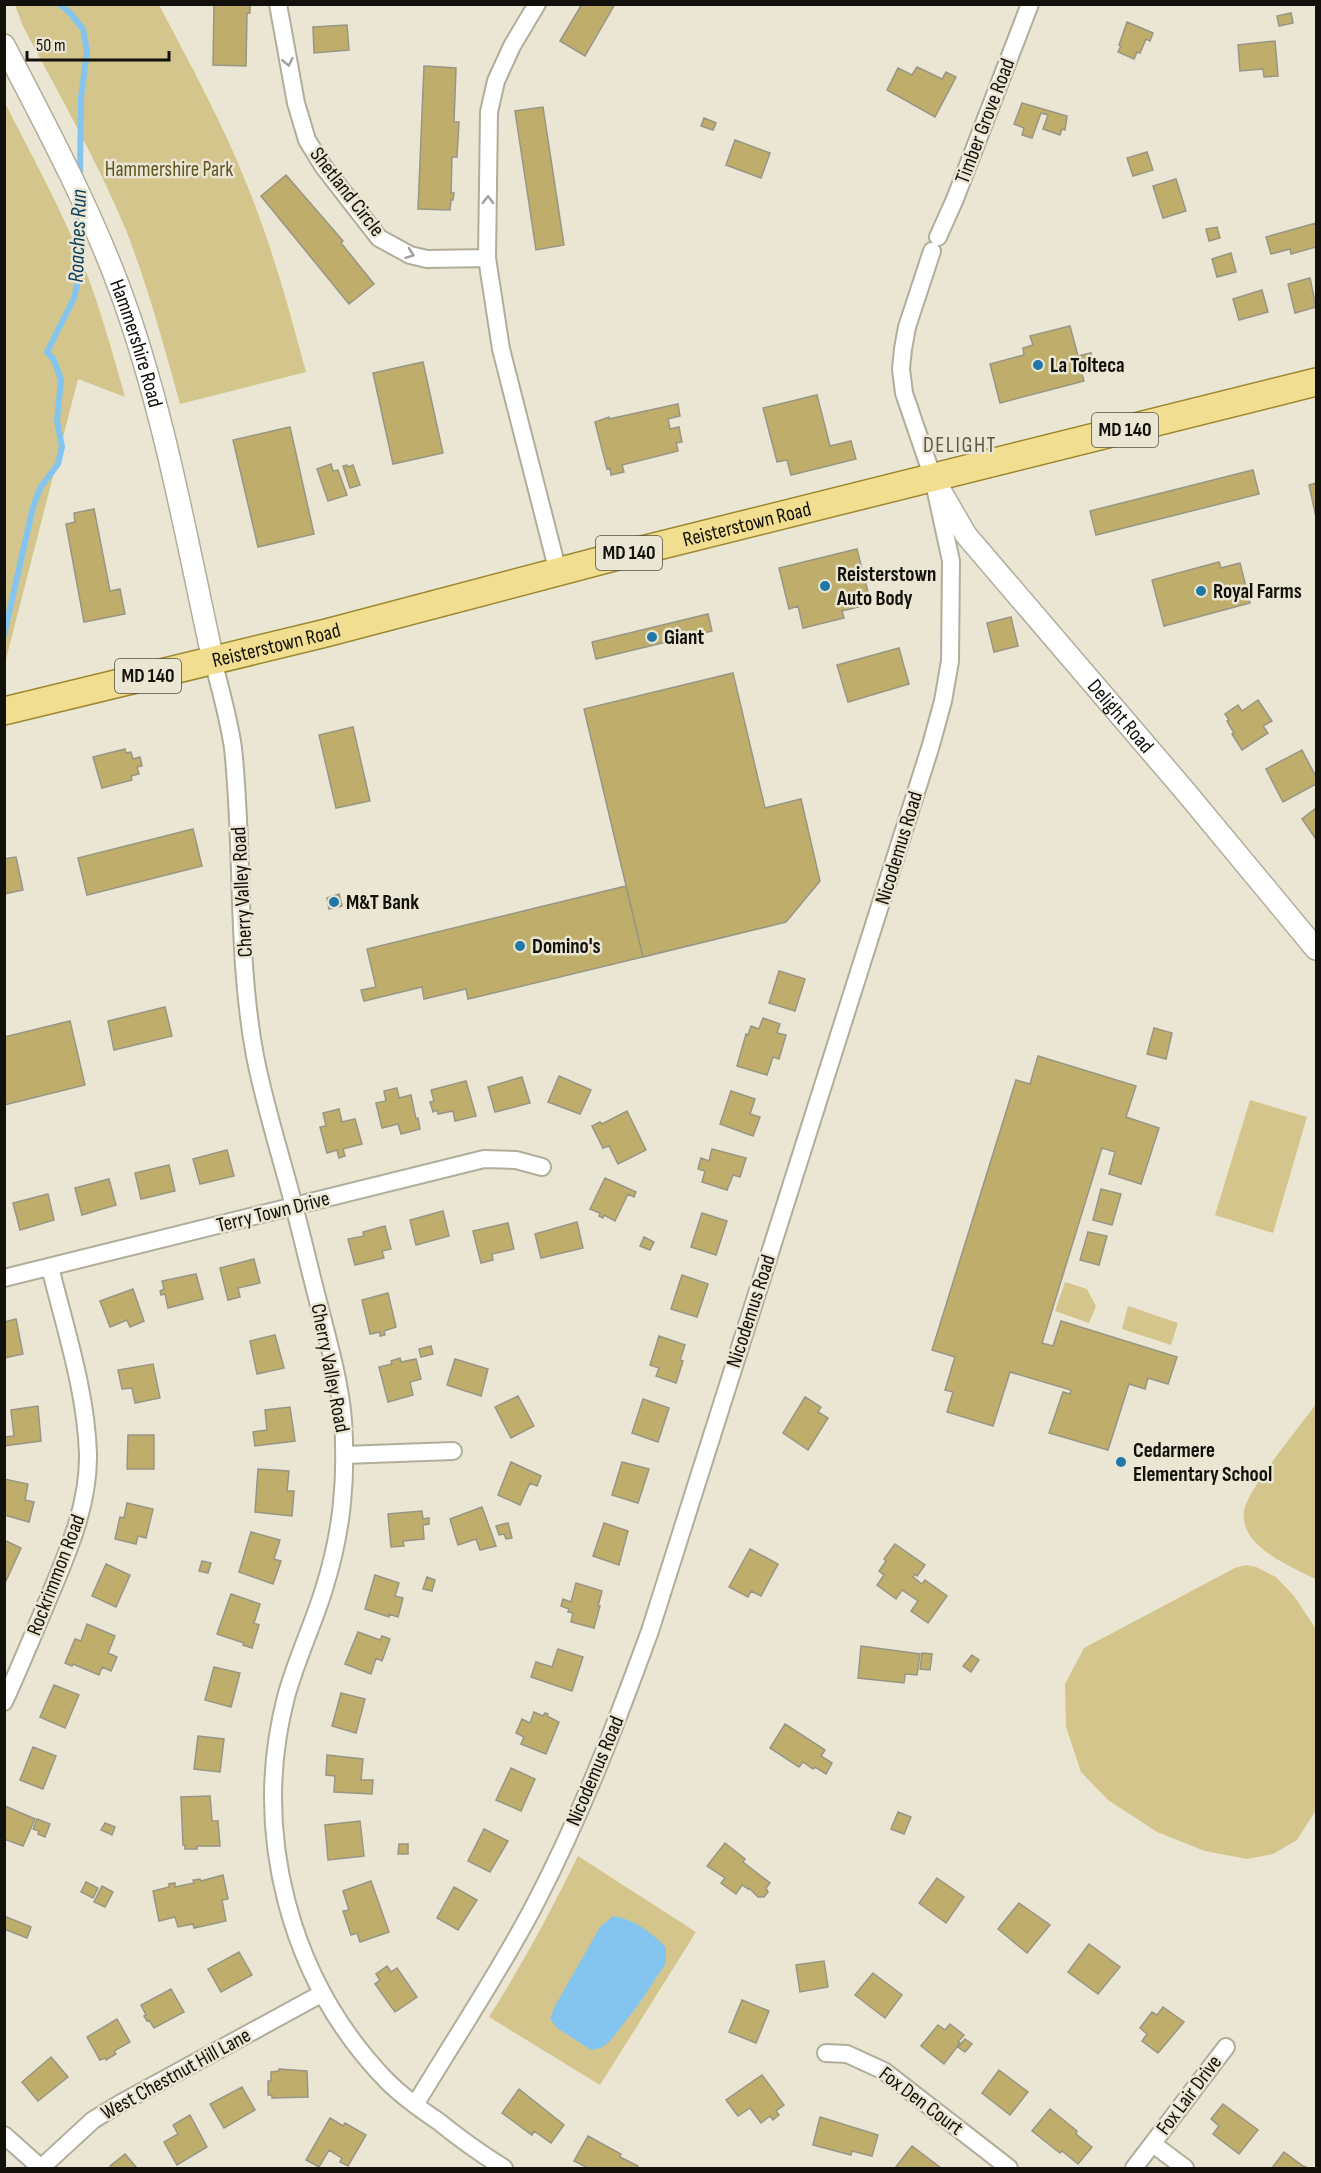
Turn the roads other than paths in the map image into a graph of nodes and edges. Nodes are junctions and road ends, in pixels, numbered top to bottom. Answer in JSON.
{"nodes":[{"id":1,"x":278,"y":4,"type":"edge"},
{"id":2,"x":537,"y":4,"type":"edge"},
{"id":3,"x":1030,"y":4,"type":"edge"},
{"id":4,"x":4,"y":45,"type":"edge"},
{"id":5,"x":487,"y":258,"type":"junction"},
{"id":6,"x":1317,"y":382,"type":"edge"},
{"id":7,"x":933,"y":478,"type":"junction"},
{"id":8,"x":558,"y":572,"type":"junction"},
{"id":9,"x":213,"y":660,"type":"junction"},
{"id":10,"x":4,"y":711,"type":"edge"},
{"id":11,"x":1317,"y":949,"type":"edge"},
{"id":12,"x":542,"y":1167,"type":"dead end"},
{"id":13,"x":294,"y":1206,"type":"junction"},
{"id":14,"x":50,"y":1267,"type":"junction"},
{"id":15,"x":4,"y":1278,"type":"edge"},
{"id":16,"x":453,"y":1451,"type":"dead end"},
{"id":17,"x":345,"y":1455,"type":"junction"},
{"id":18,"x":4,"y":1702,"type":"edge"},
{"id":19,"x":321,"y":1994,"type":"junction"},
{"id":20,"x":1226,"y":2047,"type":"dead end"},
{"id":21,"x":826,"y":2053,"type":"dead end"},
{"id":22,"x":415,"y":2104,"type":"junction"},
{"id":23,"x":4,"y":2135,"type":"edge"},
{"id":24,"x":1153,"y":2144,"type":"junction"},
{"id":25,"x":481,"y":2162,"type":"edge"},
{"id":26,"x":41,"y":2168,"type":"edge"},
{"id":27,"x":504,"y":2169,"type":"edge"},
{"id":28,"x":1009,"y":2169,"type":"edge"},
{"id":29,"x":1134,"y":2169,"type":"edge"},
{"id":30,"x":1185,"y":2169,"type":"edge"}],
"edges":[{"from":1,"to":5,"type":"street","name":"Shetland Circle","one_way":true},
{"from":5,"to":2,"type":"street","one_way":true},
{"from":3,"to":7,"type":"street","name":"Timber Grove Road"},
{"from":4,"to":9,"type":"street","name":"Hammershire Road"},
{"from":5,"to":8,"type":"street"},
{"from":6,"to":7,"type":"main road","name":"Reisterstown Road","number":"MD 140"},
{"from":7,"to":8,"type":"main road","name":"Reisterstown Road","number":"MD 140"},
{"from":7,"to":11,"type":"street","name":"Delight Road"},
{"from":7,"to":22,"type":"street","name":"Nicodemus Road"},
{"from":8,"to":9,"type":"main road","name":"Reisterstown Road","number":"MD 140"},
{"from":9,"to":10,"type":"main road","name":"Reisterstown Road","number":"MD 140"},
{"from":9,"to":13,"type":"street","name":"Cherry Valley Road"},
{"from":12,"to":13,"type":"street","name":"Terry Town Drive"},
{"from":13,"to":14,"type":"street","name":"Terry Town Drive"},
{"from":13,"to":17,"type":"street","name":"Cherry Valley Road"},
{"from":14,"to":15,"type":"street","name":"Terry Town Drive"},
{"from":14,"to":18,"type":"street","name":"Rockrimmon Road"},
{"from":16,"to":17,"type":"street"},
{"from":17,"to":19,"type":"street","name":"Cherry Valley Road"},
{"from":19,"to":22,"type":"street","name":"Cherry Valley Road"},
{"from":19,"to":26,"type":"street","name":"West Chestnut Hill Lane"},
{"from":20,"to":24,"type":"street","name":"Fox Lair Drive"},
{"from":21,"to":28,"type":"street","name":"Fox Den Court"},
{"from":22,"to":25,"type":"street","name":"Cherry Valley Road"},
{"from":23,"to":26,"type":"street"},
{"from":24,"to":29,"type":"street","name":"Fox Lair Drive"},
{"from":24,"to":30,"type":"street","name":"Fox Lair Drive"},
{"from":25,"to":27,"type":"street","name":"Cherry Valley Road"}]}
